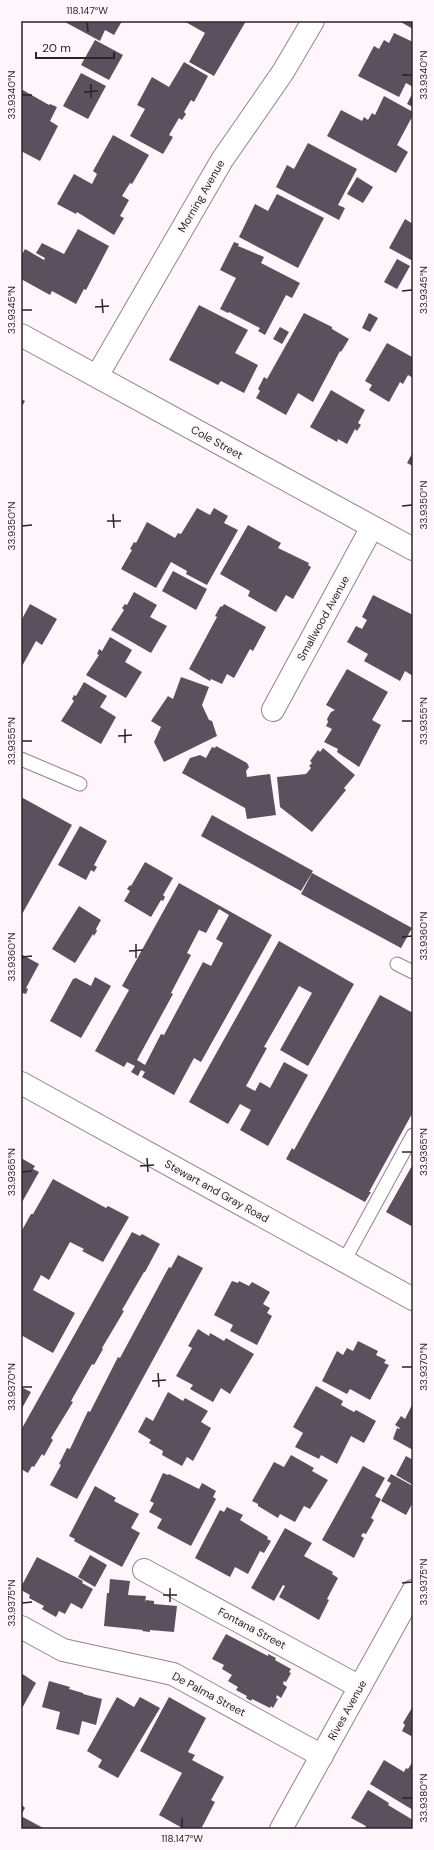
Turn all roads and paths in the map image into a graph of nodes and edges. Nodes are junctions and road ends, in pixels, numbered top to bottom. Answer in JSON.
{"nodes":[{"id":1,"x":313,"y":21,"type":"edge"},
{"id":2,"x":21,"y":335,"type":"edge"},
{"id":3,"x":97,"y":376,"type":"junction"},
{"id":4,"x":372,"y":527,"type":"junction"},
{"id":5,"x":413,"y":549,"type":"edge"},
{"id":6,"x":273,"y":710,"type":"dead end"},
{"id":7,"x":21,"y":759,"type":"edge"},
{"id":8,"x":80,"y":784,"type":"dead end"},
{"id":9,"x":397,"y":964,"type":"dead end"},
{"id":10,"x":413,"y":972,"type":"edge"},
{"id":11,"x":21,"y":1083,"type":"edge"},
{"id":12,"x":413,"y":1135,"type":"edge"},
{"id":13,"x":344,"y":1261,"type":"junction"},
{"id":14,"x":413,"y":1299,"type":"edge"},
{"id":15,"x":144,"y":1570,"type":"dead end"},
{"id":16,"x":413,"y":1591,"type":"edge"},
{"id":17,"x":21,"y":1627,"type":"edge"},
{"id":18,"x":360,"y":1687,"type":"junction"},
{"id":19,"x":322,"y":1756,"type":"junction"},
{"id":20,"x":281,"y":1829,"type":"edge"}],
"edges":[{"from":1,"to":3,"type":"street","name":"Morning Avenue"},
{"from":2,"to":3,"type":"street","name":"Cole Street"},
{"from":3,"to":4,"type":"street","name":"Cole Street"},
{"from":4,"to":5,"type":"street","name":"Cole Street"},
{"from":4,"to":6,"type":"street","name":"Smallwood Avenue"},
{"from":7,"to":8,"type":"lane"},
{"from":9,"to":10,"type":"lane"},
{"from":11,"to":13,"type":"street","name":"Stewart and Gray Road"},
{"from":12,"to":13,"type":"lane"},
{"from":13,"to":14,"type":"street","name":"Stewart and Gray Road"},
{"from":15,"to":18,"type":"street","name":"Fontana Street"},
{"from":16,"to":18,"type":"street","name":"Rives Avenue"},
{"from":17,"to":19,"type":"street","name":"De Palma Street"},
{"from":18,"to":19,"type":"street","name":"Rives Avenue"},
{"from":19,"to":20,"type":"street","name":"Rives Avenue"}]}
